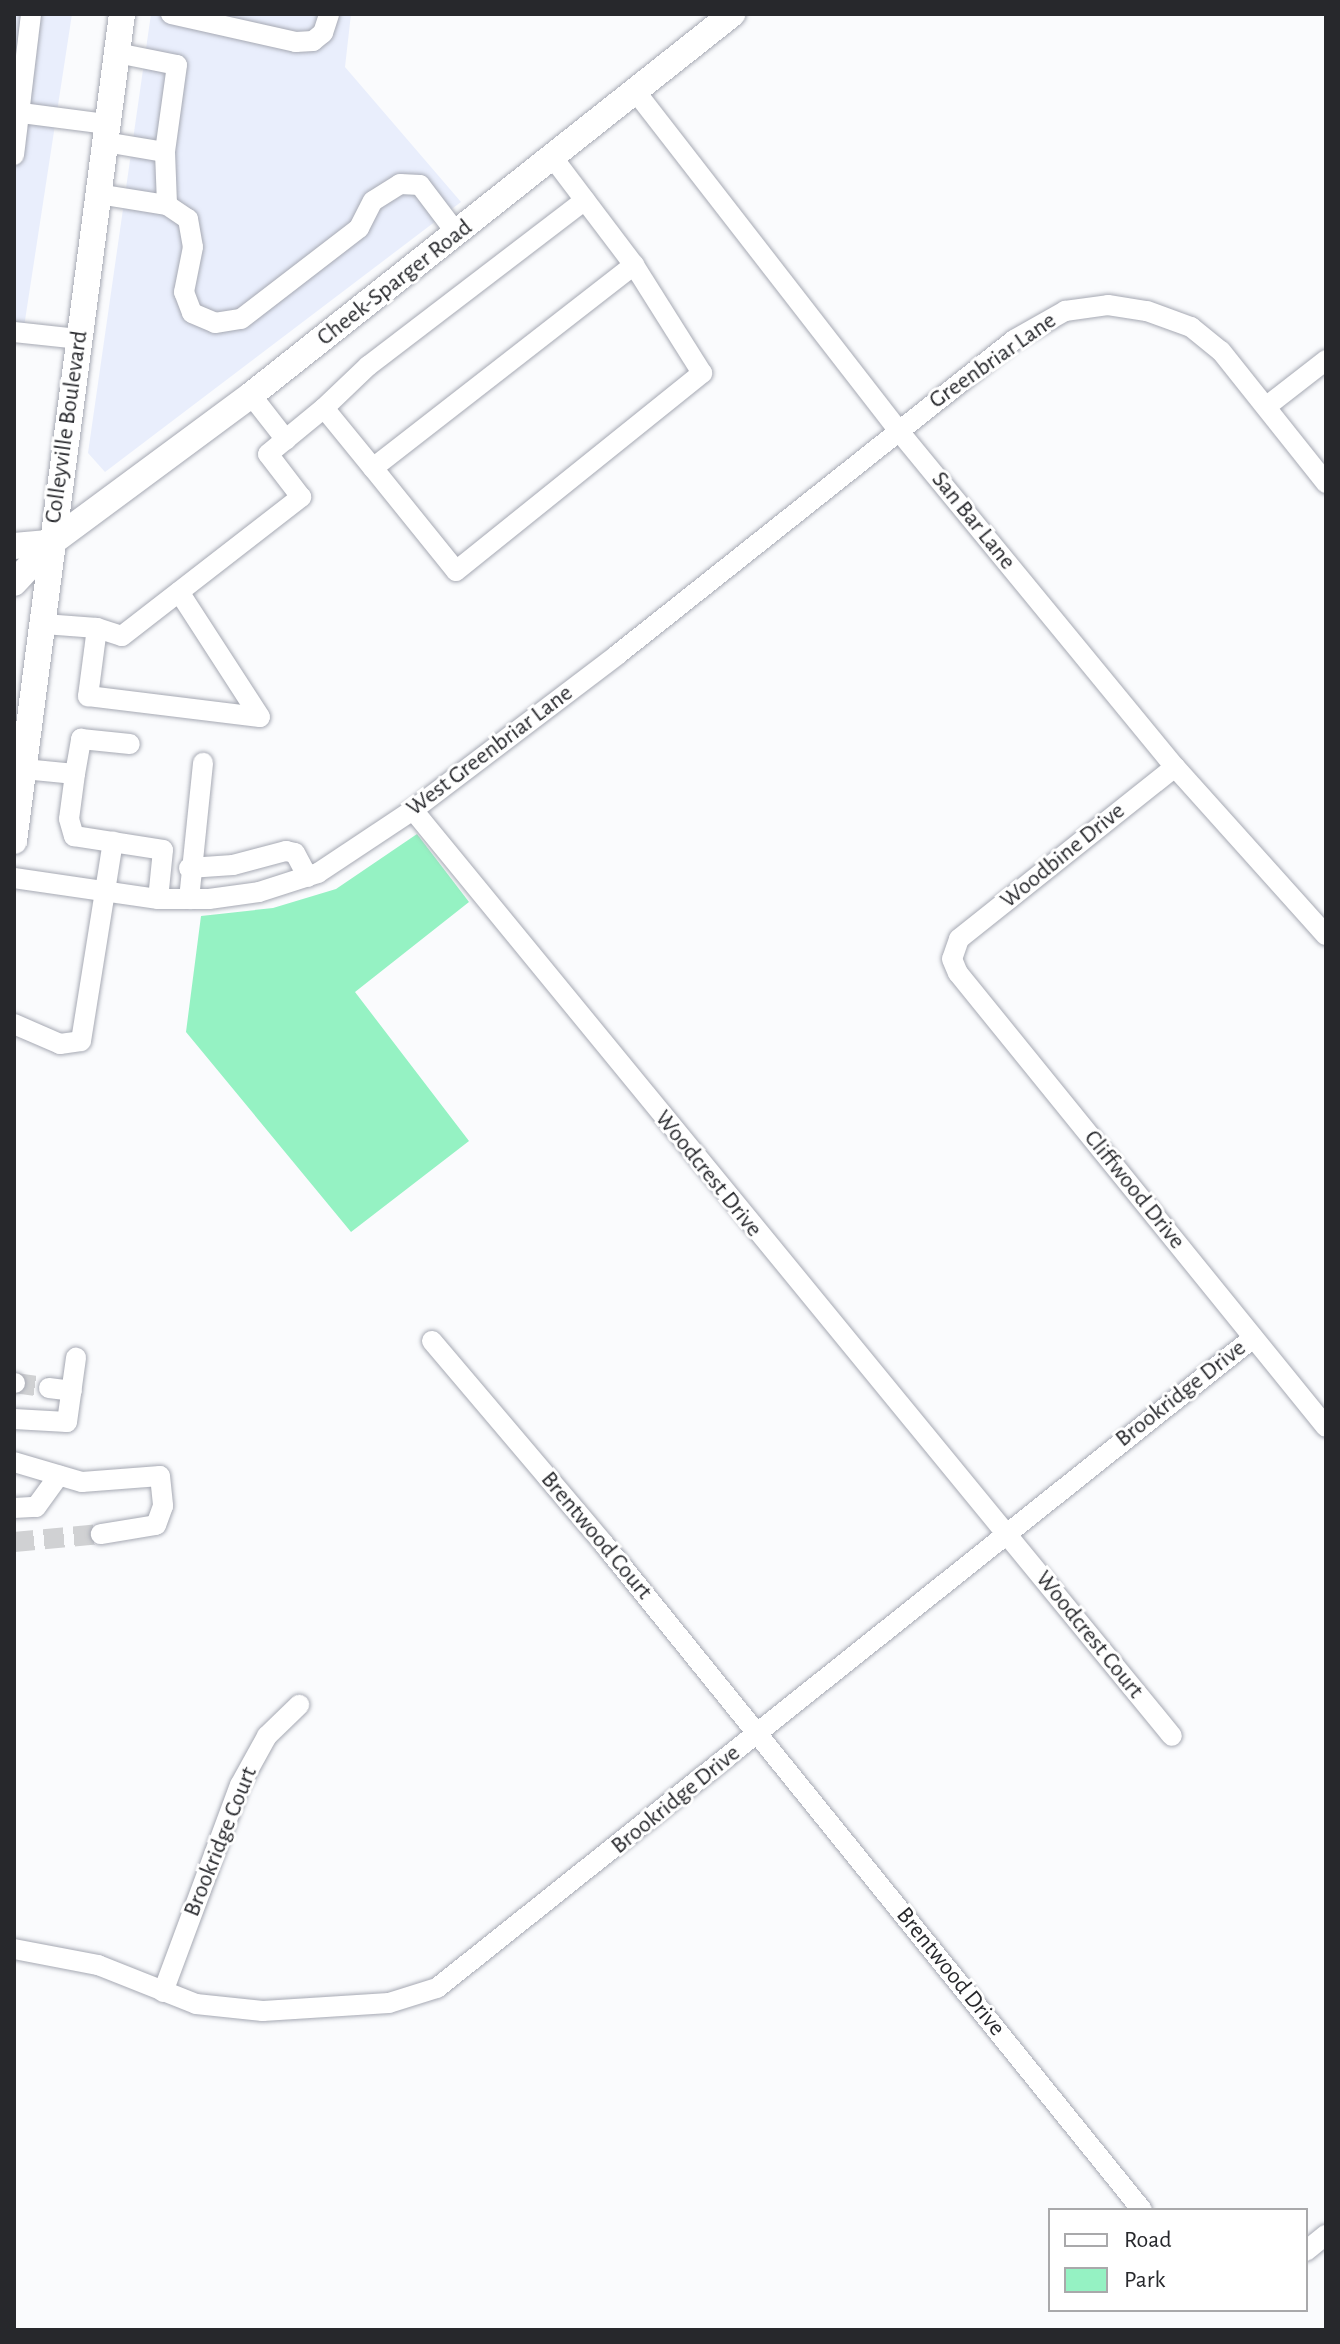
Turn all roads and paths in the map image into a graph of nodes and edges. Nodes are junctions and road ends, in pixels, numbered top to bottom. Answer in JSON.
{"nodes":[{"id":1,"x":31,"y":14,"type":"edge"},
{"id":2,"x":122,"y":14,"type":"edge"},
{"id":3,"x":171,"y":14,"type":"edge"},
{"id":4,"x":329,"y":14,"type":"edge"},
{"id":5,"x":732,"y":14,"type":"edge"},
{"id":6,"x":117,"y":53,"type":"junction"},
{"id":7,"x":20,"y":71,"type":"edge"},
{"id":8,"x":636,"y":92,"type":"junction"},
{"id":9,"x":18,"y":112,"type":"edge"},
{"id":10,"x":106,"y":133,"type":"junction"},
{"id":11,"x":165,"y":152,"type":"junction"},
{"id":12,"x":14,"y":155,"type":"edge"},
{"id":13,"x":553,"y":158,"type":"junction"},
{"id":14,"x":98,"y":194,"type":"junction"},
{"id":15,"x":585,"y":200,"type":"junction"},
{"id":16,"x":167,"y":205,"type":"junction"},
{"id":17,"x":457,"y":234,"type":"junction"},
{"id":18,"x":634,"y":265,"type":"junction"},
{"id":19,"x":14,"y":332,"type":"edge"},
{"id":20,"x":78,"y":339,"type":"junction"},
{"id":21,"x":1326,"y":360,"type":"edge"},
{"id":22,"x":251,"y":395,"type":"junction"},
{"id":23,"x":1267,"y":406,"type":"junction"},
{"id":24,"x":324,"y":408,"type":"junction"},
{"id":25,"x":898,"y":430,"type":"junction"},
{"id":26,"x":286,"y":440,"type":"junction"},
{"id":27,"x":373,"y":468,"type":"junction"},
{"id":28,"x":1326,"y":483,"type":"edge"},
{"id":29,"x":51,"y":543,"type":"junction"},
{"id":30,"x":14,"y":546,"type":"edge"},
{"id":31,"x":14,"y":583,"type":"edge"},
{"id":32,"x":179,"y":592,"type":"junction"},
{"id":33,"x":44,"y":624,"type":"junction"},
{"id":34,"x":97,"y":628,"type":"junction"},
{"id":35,"x":130,"y":744,"type":"dead end"},
{"id":36,"x":203,"y":763,"type":"dead end"},
{"id":37,"x":1175,"y":767,"type":"junction"},
{"id":38,"x":75,"y":774,"type":"junction"},
{"id":39,"x":20,"y":781,"type":"edge"},
{"id":40,"x":413,"y":810,"type":"junction"},
{"id":41,"x":15,"y":831,"type":"edge"},
{"id":42,"x":113,"y":842,"type":"junction"},
{"id":43,"x":189,"y":868,"type":"junction"},
{"id":44,"x":308,"y":877,"type":"junction"},
{"id":45,"x":14,"y":878,"type":"edge"},
{"id":46,"x":105,"y":890,"type":"junction"},
{"id":47,"x":158,"y":899,"type":"junction"},
{"id":48,"x":189,"y":899,"type":"junction"},
{"id":49,"x":1326,"y":935,"type":"edge"},
{"id":50,"x":953,"y":948,"type":"joint"},
{"id":51,"x":14,"y":1024,"type":"edge"},
{"id":52,"x":1253,"y":1338,"type":"junction"},
{"id":53,"x":432,"y":1341,"type":"dead end"},
{"id":54,"x":76,"y":1358,"type":"dead end"},
{"id":55,"x":49,"y":1388,"type":"tunnel mouth"},
{"id":56,"x":72,"y":1391,"type":"junction"},
{"id":57,"x":14,"y":1419,"type":"edge"},
{"id":58,"x":1326,"y":1427,"type":"edge"},
{"id":59,"x":14,"y":1462,"type":"edge"},
{"id":60,"x":59,"y":1475,"type":"junction"},
{"id":61,"x":14,"y":1508,"type":"edge"},
{"id":62,"x":101,"y":1534,"type":"tunnel mouth"},
{"id":63,"x":1006,"y":1534,"type":"junction"},
{"id":64,"x":299,"y":1705,"type":"dead end"},
{"id":65,"x":759,"y":1734,"type":"junction"},
{"id":66,"x":1172,"y":1736,"type":"dead end"},
{"id":67,"x":14,"y":1949,"type":"edge"},
{"id":68,"x":163,"y":1992,"type":"junction"},
{"id":69,"x":1140,"y":2208,"type":"edge"},
{"id":70,"x":1326,"y":2235,"type":"edge"},
{"id":71,"x":1308,"y":2249,"type":"edge"}],
"edges":[{"from":1,"to":7,"type":"street"},
{"from":2,"to":6,"type":"main road","name":"Colleyville Boulevard"},
{"from":3,"to":4,"type":"street"},
{"from":5,"to":8,"type":"main road","name":"Cheek-Sparger Road"},
{"from":6,"to":10,"type":"main road","name":"Colleyville Boulevard"},
{"from":6,"to":11,"type":"street"},
{"from":7,"to":9,"type":"street"},
{"from":8,"to":13,"type":"main road","name":"Cheek-Sparger Road"},
{"from":8,"to":25,"type":"street","name":"San Bar Lane"},
{"from":9,"to":10,"type":"street"},
{"from":9,"to":12,"type":"street"},
{"from":10,"to":11,"type":"street"},
{"from":10,"to":14,"type":"main road","name":"Colleyville Boulevard"},
{"from":11,"to":16,"type":"street"},
{"from":13,"to":15,"type":"street"},
{"from":13,"to":17,"type":"main road","name":"Cheek-Sparger Road"},
{"from":14,"to":16,"type":"street"},
{"from":14,"to":20,"type":"main road","name":"Colleyville Boulevard"},
{"from":15,"to":18,"type":"street"},
{"from":15,"to":24,"type":"street"},
{"from":16,"to":17,"type":"street"},
{"from":17,"to":22,"type":"main road","name":"Cheek-Sparger Road"},
{"from":18,"to":27,"type":"street"},
{"from":18,"to":27,"type":"street"},
{"from":19,"to":20,"type":"street"},
{"from":20,"to":29,"type":"main road","name":"Colleyville Boulevard"},
{"from":21,"to":23,"type":"street"},
{"from":22,"to":26,"type":"street"},
{"from":22,"to":29,"type":"main road","name":"Cheek-Sparger Road"},
{"from":23,"to":25,"type":"street","name":"Greenbriar Lane"},
{"from":23,"to":28,"type":"street","name":"Greenbriar Lane"},
{"from":24,"to":26,"type":"street"},
{"from":24,"to":27,"type":"street"},
{"from":25,"to":37,"type":"street","name":"San Bar Lane"},
{"from":25,"to":40,"type":"street","name":"West Greenbriar Lane"},
{"from":26,"to":32,"type":"street"},
{"from":29,"to":30,"type":"main road"},
{"from":29,"to":31,"type":"main road","name":"Cheek-Sparger Road"},
{"from":29,"to":33,"type":"main road","name":"Colleyville Boulevard"},
{"from":32,"to":34,"type":"street"},
{"from":32,"to":34,"type":"street"},
{"from":33,"to":34,"type":"street"},
{"from":33,"to":39,"type":"main road","name":"Colleyville Boulevard"},
{"from":35,"to":38,"type":"street"},
{"from":36,"to":43,"type":"street"},
{"from":37,"to":49,"type":"street","name":"San Bar Lane"},
{"from":37,"to":50,"type":"street","name":"Woodbine Drive"},
{"from":38,"to":39,"type":"street"},
{"from":38,"to":42,"type":"street"},
{"from":39,"to":41,"type":"main road","name":"Colleyville Boulevard"},
{"from":40,"to":44,"type":"street","name":"West Greenbriar Lane"},
{"from":40,"to":63,"type":"street","name":"Woodcrest Drive"},
{"from":42,"to":46,"type":"street"},
{"from":42,"to":47,"type":"street"},
{"from":43,"to":44,"type":"street"},
{"from":43,"to":48,"type":"street"},
{"from":44,"to":48,"type":"street","name":"West Greenbriar Lane"},
{"from":45,"to":46,"type":"street","name":"West Greenbriar Lane"},
{"from":46,"to":47,"type":"street","name":"West Greenbriar Lane"},
{"from":46,"to":51,"type":"street"},
{"from":47,"to":48,"type":"street","name":"West Greenbriar Lane"},
{"from":50,"to":52,"type":"street","name":"Cliffwood Drive"},
{"from":52,"to":58,"type":"street","name":"Cliffwood Drive"},
{"from":52,"to":63,"type":"street","name":"Brookridge Drive"},
{"from":53,"to":65,"type":"street","name":"Brentwood Court"},
{"from":54,"to":56,"type":"street"},
{"from":55,"to":56,"type":"street"},
{"from":56,"to":57,"type":"street"},
{"from":59,"to":60,"type":"street"},
{"from":60,"to":61,"type":"street"},
{"from":60,"to":62,"type":"street"},
{"from":63,"to":65,"type":"street","name":"Brookridge Drive"},
{"from":63,"to":66,"type":"street","name":"Woodcrest Court"},
{"from":64,"to":68,"type":"street","name":"Brookridge Court"},
{"from":65,"to":68,"type":"street","name":"Brookridge Drive"},
{"from":65,"to":69,"type":"street","name":"Brentwood Drive"},
{"from":67,"to":68,"type":"street","name":"Brookridge Drive"},
{"from":70,"to":71,"type":"street"}]}
